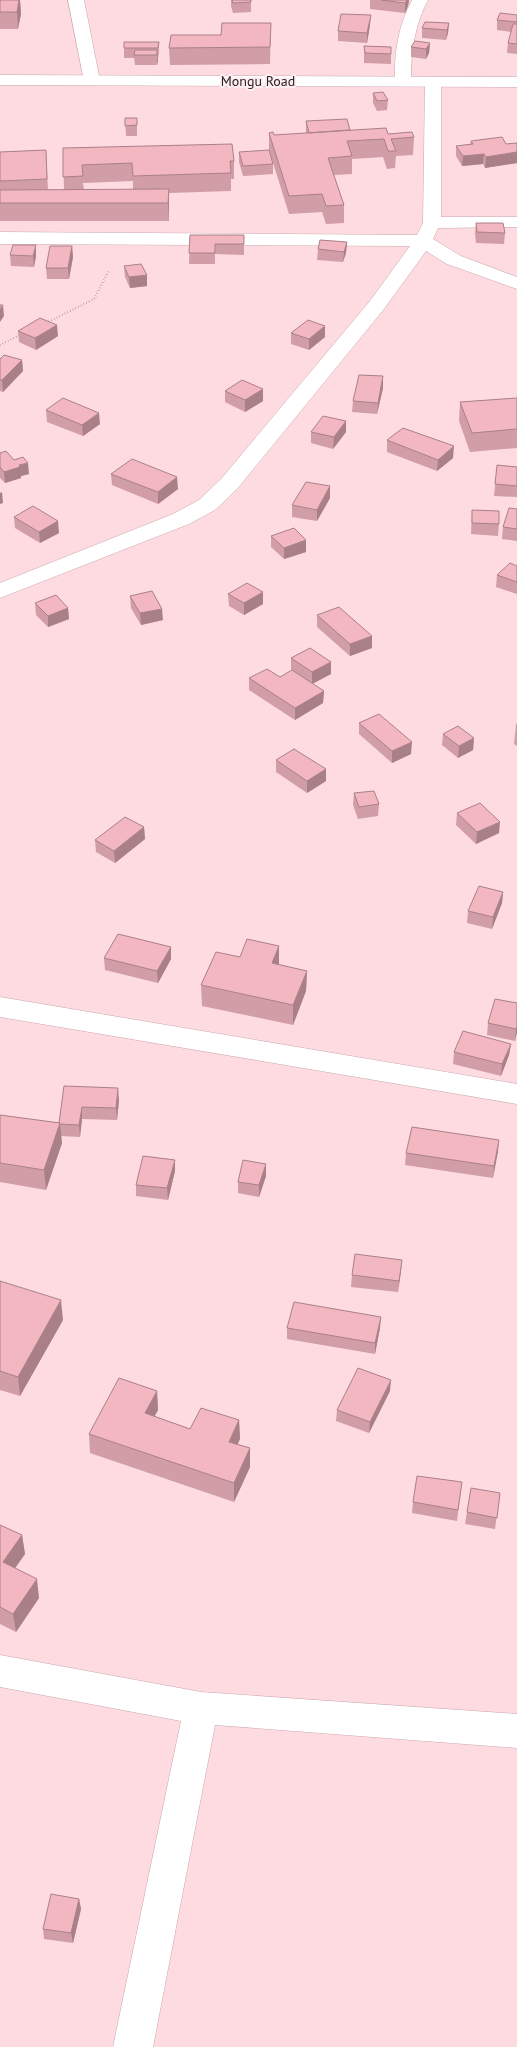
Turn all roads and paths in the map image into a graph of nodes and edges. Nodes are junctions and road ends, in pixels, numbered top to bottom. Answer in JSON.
{"nodes":[{"id":1,"x":76,"y":0,"type":"edge"},
{"id":2,"x":420,"y":0,"type":"edge"},
{"id":3,"x":0,"y":80,"type":"edge"},
{"id":4,"x":92,"y":81,"type":"junction"},
{"id":5,"x":403,"y":82,"type":"junction"},
{"id":6,"x":433,"y":82,"type":"junction"},
{"id":7,"x":517,"y":82,"type":"edge"},
{"id":8,"x":517,"y":222,"type":"edge"},
{"id":9,"x":428,"y":232,"type":"junction"},
{"id":10,"x":0,"y":238,"type":"edge"},
{"id":11,"x":125,"y":238,"type":"junction"},
{"id":12,"x":517,"y":283,"type":"edge"},
{"id":13,"x":43,"y":324,"type":"edge"},
{"id":14,"x":26,"y":332,"type":"edge"},
{"id":15,"x":0,"y":344,"type":"edge"},
{"id":16,"x":0,"y":591,"type":"edge"},
{"id":17,"x":0,"y":1007,"type":"edge"},
{"id":18,"x":517,"y":1094,"type":"edge"},
{"id":19,"x":0,"y":1672,"type":"edge"},
{"id":20,"x":201,"y":1708,"type":"junction"},
{"id":21,"x":517,"y":1731,"type":"edge"},
{"id":22,"x":134,"y":2047,"type":"edge"}],
"edges":[{"from":1,"to":4,"type":"street"},
{"from":2,"to":5,"type":"street"},
{"from":3,"to":4,"type":"street","name":"Mongu Road"},
{"from":4,"to":5,"type":"street","name":"Mongu Road"},
{"from":5,"to":6,"type":"street","name":"Mongu Road"},
{"from":6,"to":7,"type":"street","name":"Mongu Road"},
{"from":6,"to":9,"type":"street"},
{"from":8,"to":9,"type":"street"},
{"from":9,"to":11,"type":"street"},
{"from":9,"to":12,"type":"street"},
{"from":9,"to":16,"type":"street"},
{"from":10,"to":11,"type":"street"},
{"from":11,"to":13,"type":"path"},
{"from":14,"to":15,"type":"path"},
{"from":17,"to":18,"type":"street"},
{"from":19,"to":20,"type":"street"},
{"from":20,"to":21,"type":"street"},
{"from":20,"to":22,"type":"street"}]}
